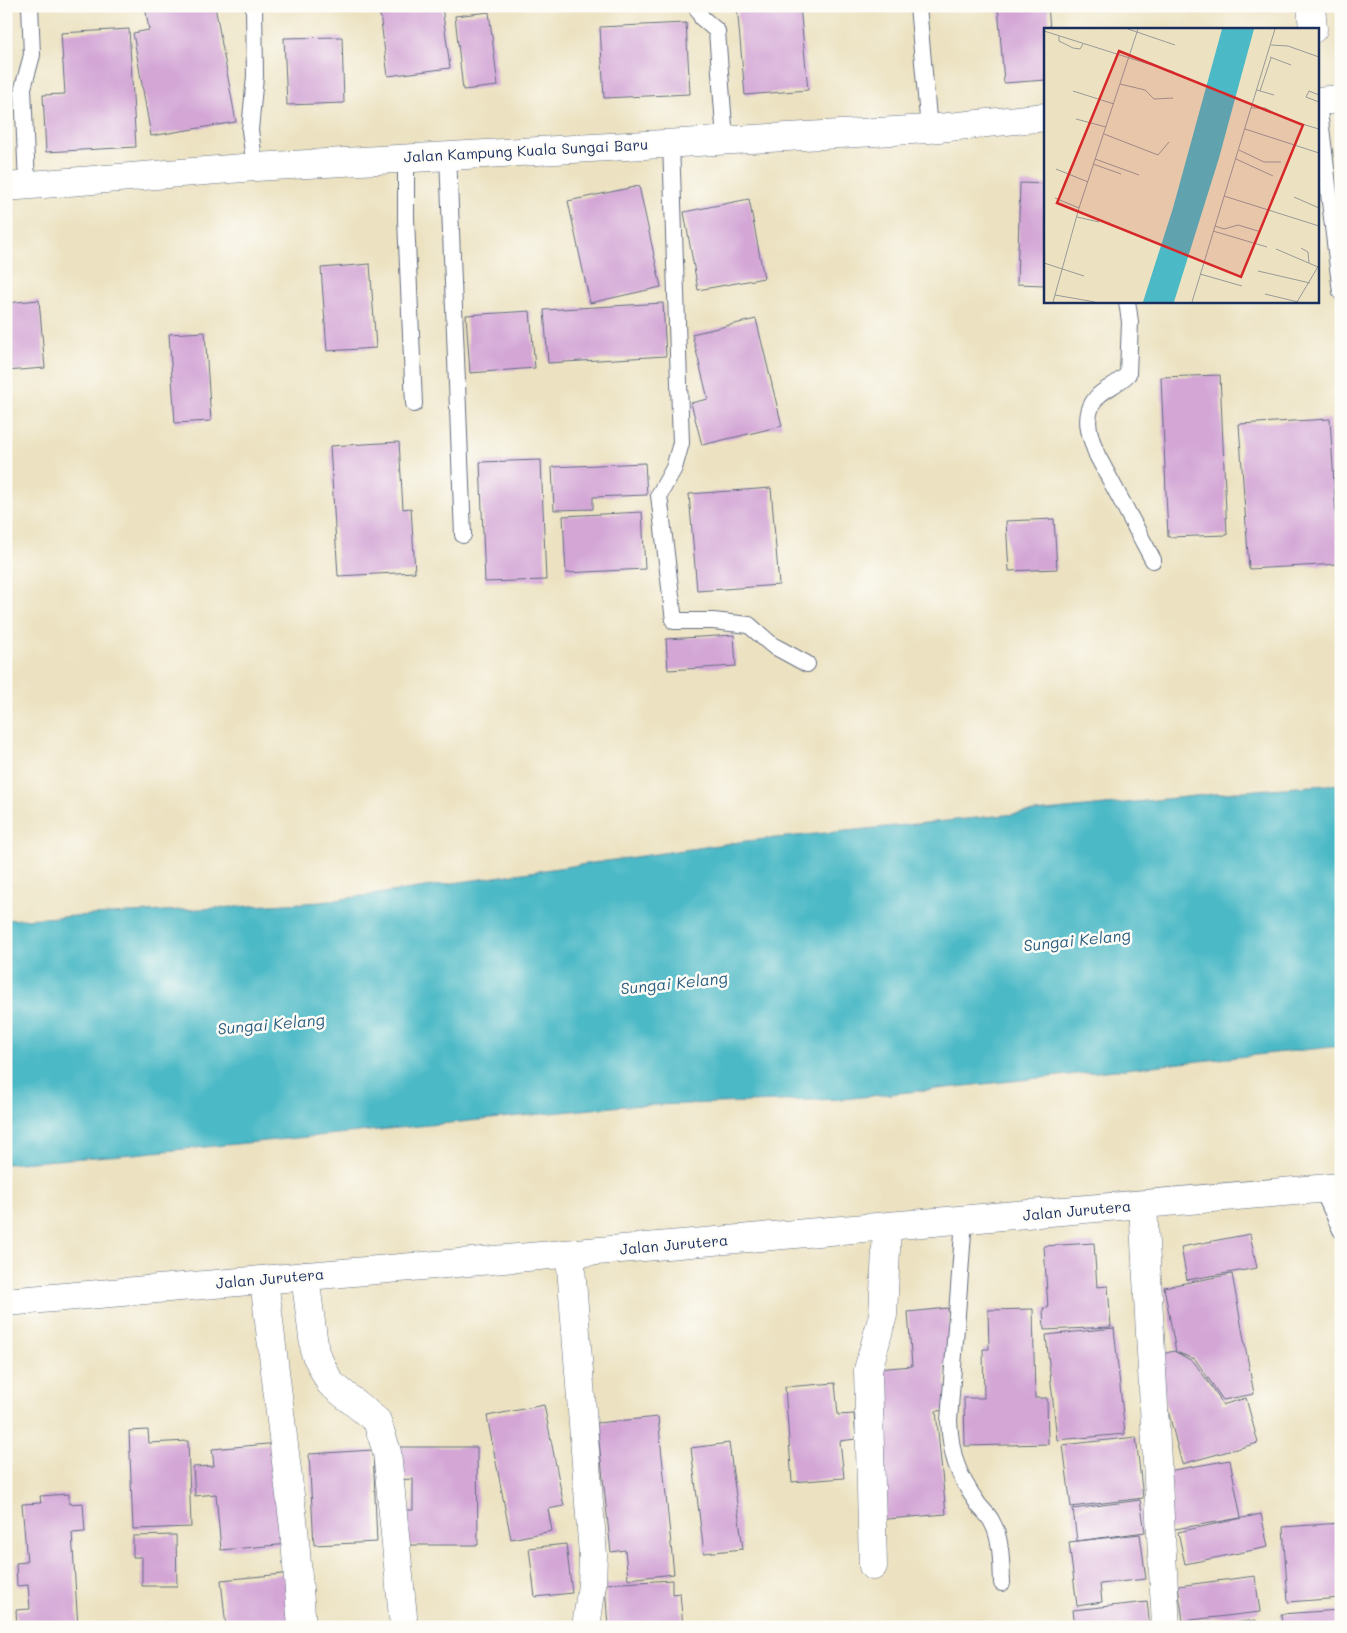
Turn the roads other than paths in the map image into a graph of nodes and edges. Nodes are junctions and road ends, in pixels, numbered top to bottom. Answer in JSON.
{"nodes":[{"id":1,"x":30,"y":6,"type":"edge"},
{"id":2,"x":254,"y":6,"type":"edge"},
{"id":3,"x":696,"y":6,"type":"edge"},
{"id":4,"x":918,"y":6,"type":"edge"},
{"id":5,"x":1311,"y":6,"type":"edge"},
{"id":6,"x":1313,"y":28,"type":"edge"},
{"id":7,"x":1341,"y":99,"type":"edge"},
{"id":8,"x":1320,"y":102,"type":"edge"},
{"id":9,"x":1044,"y":117,"type":"edge"},
{"id":10,"x":1320,"y":119,"type":"edge"},
{"id":11,"x":929,"y":129,"type":"junction"},
{"id":12,"x":725,"y":140,"type":"junction"},
{"id":13,"x":671,"y":143,"type":"junction"},
{"id":14,"x":448,"y":156,"type":"junction"},
{"id":15,"x":406,"y":158,"type":"junction"},
{"id":16,"x":255,"y":167,"type":"junction"},
{"id":17,"x":17,"y":186,"type":"edge"},
{"id":18,"x":1341,"y":292,"type":"edge"},
{"id":19,"x":1127,"y":302,"type":"edge"},
{"id":20,"x":414,"y":404,"type":"dead end"},
{"id":21,"x":463,"y":535,"type":"dead end"},
{"id":22,"x":1153,"y":560,"type":"dead end"},
{"id":23,"x":807,"y":664,"type":"dead end"},
{"id":24,"x":1331,"y":1188,"type":"edge"},
{"id":25,"x":1143,"y":1205,"type":"junction"},
{"id":26,"x":964,"y":1220,"type":"junction"},
{"id":27,"x":887,"y":1227,"type":"junction"},
{"id":28,"x":1341,"y":1230,"type":"edge"},
{"id":29,"x":570,"y":1254,"type":"junction"},
{"id":30,"x":305,"y":1276,"type":"junction"},
{"id":31,"x":264,"y":1280,"type":"junction"},
{"id":32,"x":6,"y":1302,"type":"edge"},
{"id":33,"x":873,"y":1566,"type":"dead end"},
{"id":34,"x":1002,"y":1583,"type":"dead end"},
{"id":35,"x":403,"y":1617,"type":"dead end"},
{"id":36,"x":302,"y":1627,"type":"edge"},
{"id":37,"x":586,"y":1627,"type":"edge"},
{"id":38,"x":1166,"y":1627,"type":"edge"}],
"edges":[{"from":1,"to":17,"type":"lane"},
{"from":2,"to":16,"type":"lane"},
{"from":3,"to":12,"type":"lane"},
{"from":4,"to":11,"type":"lane"},
{"from":5,"to":6,"type":"street"},
{"from":7,"to":8,"type":"street"},
{"from":9,"to":11,"type":"street","name":"Jalan Kampung Kuala Sungai Baru"},
{"from":10,"to":18,"type":"lane"},
{"from":11,"to":12,"type":"street","name":"Jalan Kampung Kuala Sungai Baru"},
{"from":12,"to":13,"type":"street","name":"Jalan Kampung Kuala Sungai Baru"},
{"from":13,"to":14,"type":"street","name":"Jalan Kampung Kuala Sungai Baru"},
{"from":13,"to":23,"type":"lane"},
{"from":14,"to":15,"type":"street","name":"Jalan Kampung Kuala Sungai Baru"},
{"from":14,"to":21,"type":"lane"},
{"from":15,"to":16,"type":"street","name":"Jalan Kampung Kuala Sungai Baru"},
{"from":15,"to":20,"type":"lane"},
{"from":16,"to":17,"type":"street","name":"Jalan Kampung Kuala Sungai Baru"},
{"from":19,"to":22,"type":"lane"},
{"from":24,"to":25,"type":"street","name":"Jalan Jurutera"},
{"from":24,"to":28,"type":"lane"},
{"from":25,"to":26,"type":"street","name":"Jalan Jurutera"},
{"from":25,"to":38,"type":"street"},
{"from":26,"to":27,"type":"street","name":"Jalan Jurutera"},
{"from":26,"to":34,"type":"lane"},
{"from":27,"to":29,"type":"street","name":"Jalan Jurutera"},
{"from":27,"to":33,"type":"street"},
{"from":29,"to":30,"type":"street","name":"Jalan Jurutera"},
{"from":29,"to":37,"type":"street"},
{"from":30,"to":31,"type":"street","name":"Jalan Jurutera"},
{"from":30,"to":35,"type":"street"},
{"from":31,"to":32,"type":"street","name":"Jalan Jurutera"},
{"from":31,"to":36,"type":"street"}]}
